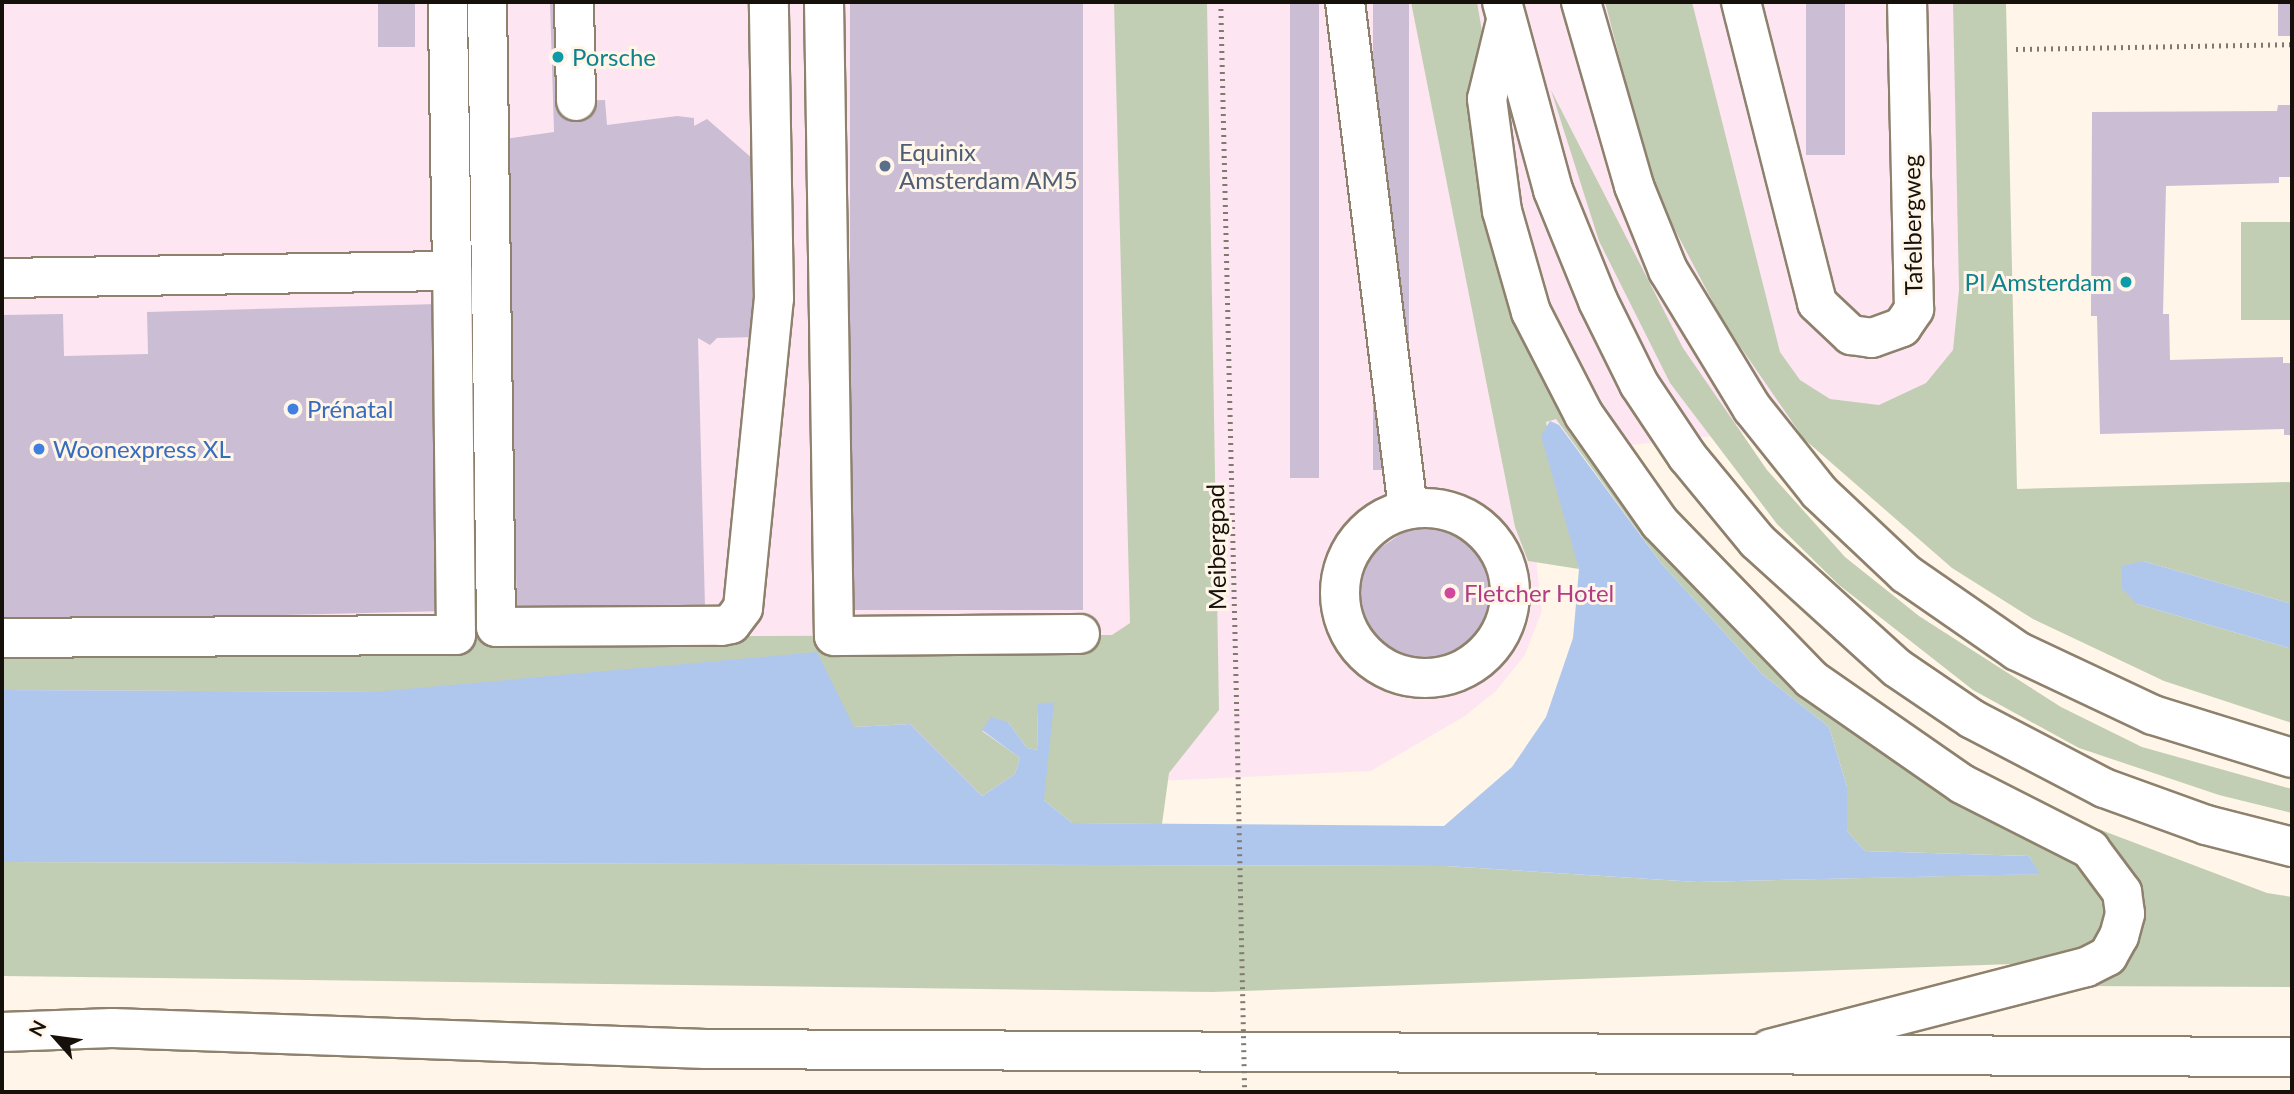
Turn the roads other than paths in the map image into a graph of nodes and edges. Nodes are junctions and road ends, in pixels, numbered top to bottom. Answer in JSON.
{"nodes":[{"id":1,"x":448,"y":2,"type":"edge"},
{"id":2,"x":487,"y":2,"type":"edge"},
{"id":3,"x":574,"y":2,"type":"edge"},
{"id":4,"x":591,"y":2,"type":"edge"},
{"id":5,"x":769,"y":2,"type":"edge"},
{"id":6,"x":824,"y":2,"type":"edge"},
{"id":7,"x":1345,"y":2,"type":"edge"},
{"id":8,"x":1581,"y":2,"type":"edge"},
{"id":9,"x":1741,"y":2,"type":"edge"},
{"id":10,"x":1907,"y":2,"type":"edge"},
{"id":11,"x":1504,"y":11,"type":"edge"},
{"id":12,"x":452,"y":271,"type":"junction"},
{"id":13,"x":2,"y":278,"type":"edge"},
{"id":14,"x":1408,"y":509,"type":"junction"},
{"id":15,"x":1080,"y":634,"type":"dead end"},
{"id":16,"x":2,"y":638,"type":"edge"},
{"id":17,"x":2292,"y":758,"type":"edge"},
{"id":18,"x":2292,"y":847,"type":"edge"},
{"id":19,"x":2,"y":1014,"type":"edge"},
{"id":20,"x":112,"y":1028,"type":"junction"},
{"id":21,"x":2,"y":1031,"type":"edge"},
{"id":22,"x":1760,"y":1052,"type":"junction"},
{"id":23,"x":2292,"y":1057,"type":"edge"}],
"edges":[{"from":1,"to":12,"type":"main road"},
{"from":2,"to":5,"type":"main road"},
{"from":3,"to":4,"type":"main road"},
{"from":6,"to":15,"type":"main road"},
{"from":7,"to":14,"type":"main road"},
{"from":8,"to":17,"type":"main road"},
{"from":9,"to":10,"type":"main road","name":"Tafelbergweg"},
{"from":11,"to":18,"type":"main road"},
{"from":11,"to":22,"type":"main road"},
{"from":12,"to":13,"type":"main road"},
{"from":12,"to":16,"type":"main road"},
{"from":14,"to":14,"type":"main road"},
{"from":19,"to":20,"type":"main road"},
{"from":20,"to":21,"type":"main road"},
{"from":20,"to":22,"type":"main road"},
{"from":22,"to":23,"type":"main road"}]}
